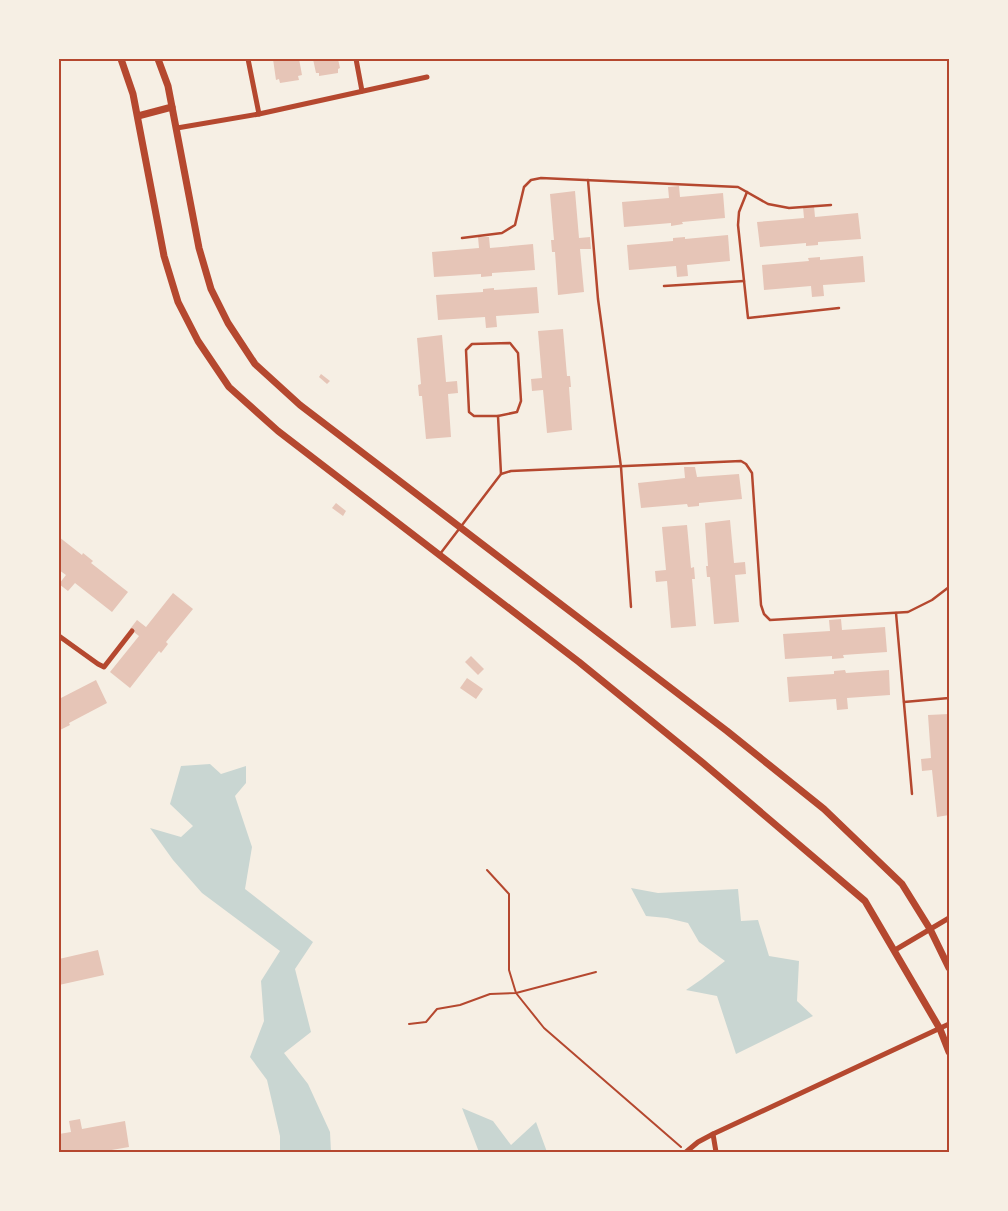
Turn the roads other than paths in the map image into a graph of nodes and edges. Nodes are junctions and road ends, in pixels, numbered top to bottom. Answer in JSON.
{"nodes":[{"id":1,"x":122,"y":59,"type":"edge"},
{"id":2,"x":158,"y":59,"type":"edge"},
{"id":3,"x":248,"y":59,"type":"edge"},
{"id":4,"x":356,"y":59,"type":"edge"},
{"id":5,"x":427,"y":77,"type":"dead end"},
{"id":6,"x":362,"y":91,"type":"junction"},
{"id":7,"x":172,"y":107,"type":"junction"},
{"id":8,"x":259,"y":114,"type":"junction"},
{"id":9,"x":138,"y":116,"type":"junction"},
{"id":10,"x":177,"y":128,"type":"junction"},
{"id":11,"x":588,"y":180,"type":"junction"},
{"id":12,"x":747,"y":192,"type":"junction"},
{"id":13,"x":831,"y":204,"type":"dead end"},
{"id":14,"x":462,"y":238,"type":"dead end"},
{"id":15,"x":744,"y":281,"type":"junction"},
{"id":16,"x":664,"y":286,"type":"dead end"},
{"id":17,"x":840,"y":308,"type":"dead end"},
{"id":18,"x":498,"y":416,"type":"junction"},
{"id":19,"x":621,"y":466,"type":"junction"},
{"id":20,"x":501,"y":474,"type":"junction"},
{"id":21,"x":460,"y":527,"type":"junction"},
{"id":22,"x":439,"y":555,"type":"junction"},
{"id":23,"x":949,"y":587,"type":"edge"},
{"id":24,"x":631,"y":607,"type":"dead end"},
{"id":25,"x":896,"y":613,"type":"junction"},
{"id":26,"x":132,"y":631,"type":"dead end"},
{"id":27,"x":59,"y":636,"type":"edge"},
{"id":28,"x":949,"y":698,"type":"edge"},
{"id":29,"x":904,"y":702,"type":"junction"},
{"id":30,"x":912,"y":794,"type":"dead end"},
{"id":31,"x":949,"y":918,"type":"edge"},
{"id":32,"x":930,"y":929,"type":"junction"},
{"id":33,"x":894,"y":950,"type":"junction"},
{"id":34,"x":949,"y":968,"type":"edge"},
{"id":35,"x":949,"y":1024,"type":"edge"},
{"id":36,"x":940,"y":1029,"type":"junction"},
{"id":37,"x":949,"y":1052,"type":"edge"},
{"id":38,"x":713,"y":1134,"type":"junction"},
{"id":39,"x":686,"y":1152,"type":"edge"},
{"id":40,"x":716,"y":1152,"type":"edge"}],
"edges":[{"from":1,"to":9,"type":"street"},
{"from":2,"to":7,"type":"street"},
{"from":3,"to":8,"type":"street"},
{"from":4,"to":6,"type":"street"},
{"from":5,"to":6,"type":"street"},
{"from":6,"to":8,"type":"street"},
{"from":7,"to":9,"type":"street"},
{"from":7,"to":10,"type":"street"},
{"from":8,"to":10,"type":"street"},
{"from":9,"to":22,"type":"street"},
{"from":10,"to":21,"type":"street"},
{"from":11,"to":12,"type":"lane"},
{"from":11,"to":14,"type":"lane"},
{"from":11,"to":19,"type":"lane"},
{"from":12,"to":13,"type":"lane"},
{"from":12,"to":15,"type":"lane"},
{"from":15,"to":16,"type":"lane"},
{"from":15,"to":17,"type":"lane"},
{"from":18,"to":18,"type":"lane"},
{"from":18,"to":20,"type":"lane"},
{"from":19,"to":20,"type":"lane"},
{"from":19,"to":24,"type":"lane"},
{"from":19,"to":25,"type":"lane"},
{"from":20,"to":21,"type":"lane"},
{"from":21,"to":22,"type":"lane"},
{"from":21,"to":32,"type":"street"},
{"from":22,"to":33,"type":"street"},
{"from":23,"to":25,"type":"lane"},
{"from":25,"to":29,"type":"lane"},
{"from":26,"to":27,"type":"street"},
{"from":28,"to":29,"type":"lane"},
{"from":29,"to":30,"type":"lane"},
{"from":31,"to":32,"type":"street"},
{"from":32,"to":33,"type":"street"},
{"from":32,"to":34,"type":"street"},
{"from":33,"to":36,"type":"street"},
{"from":35,"to":36,"type":"street"},
{"from":36,"to":37,"type":"street"},
{"from":36,"to":38,"type":"street"},
{"from":38,"to":39,"type":"street"},
{"from":38,"to":40,"type":"street"}]}
